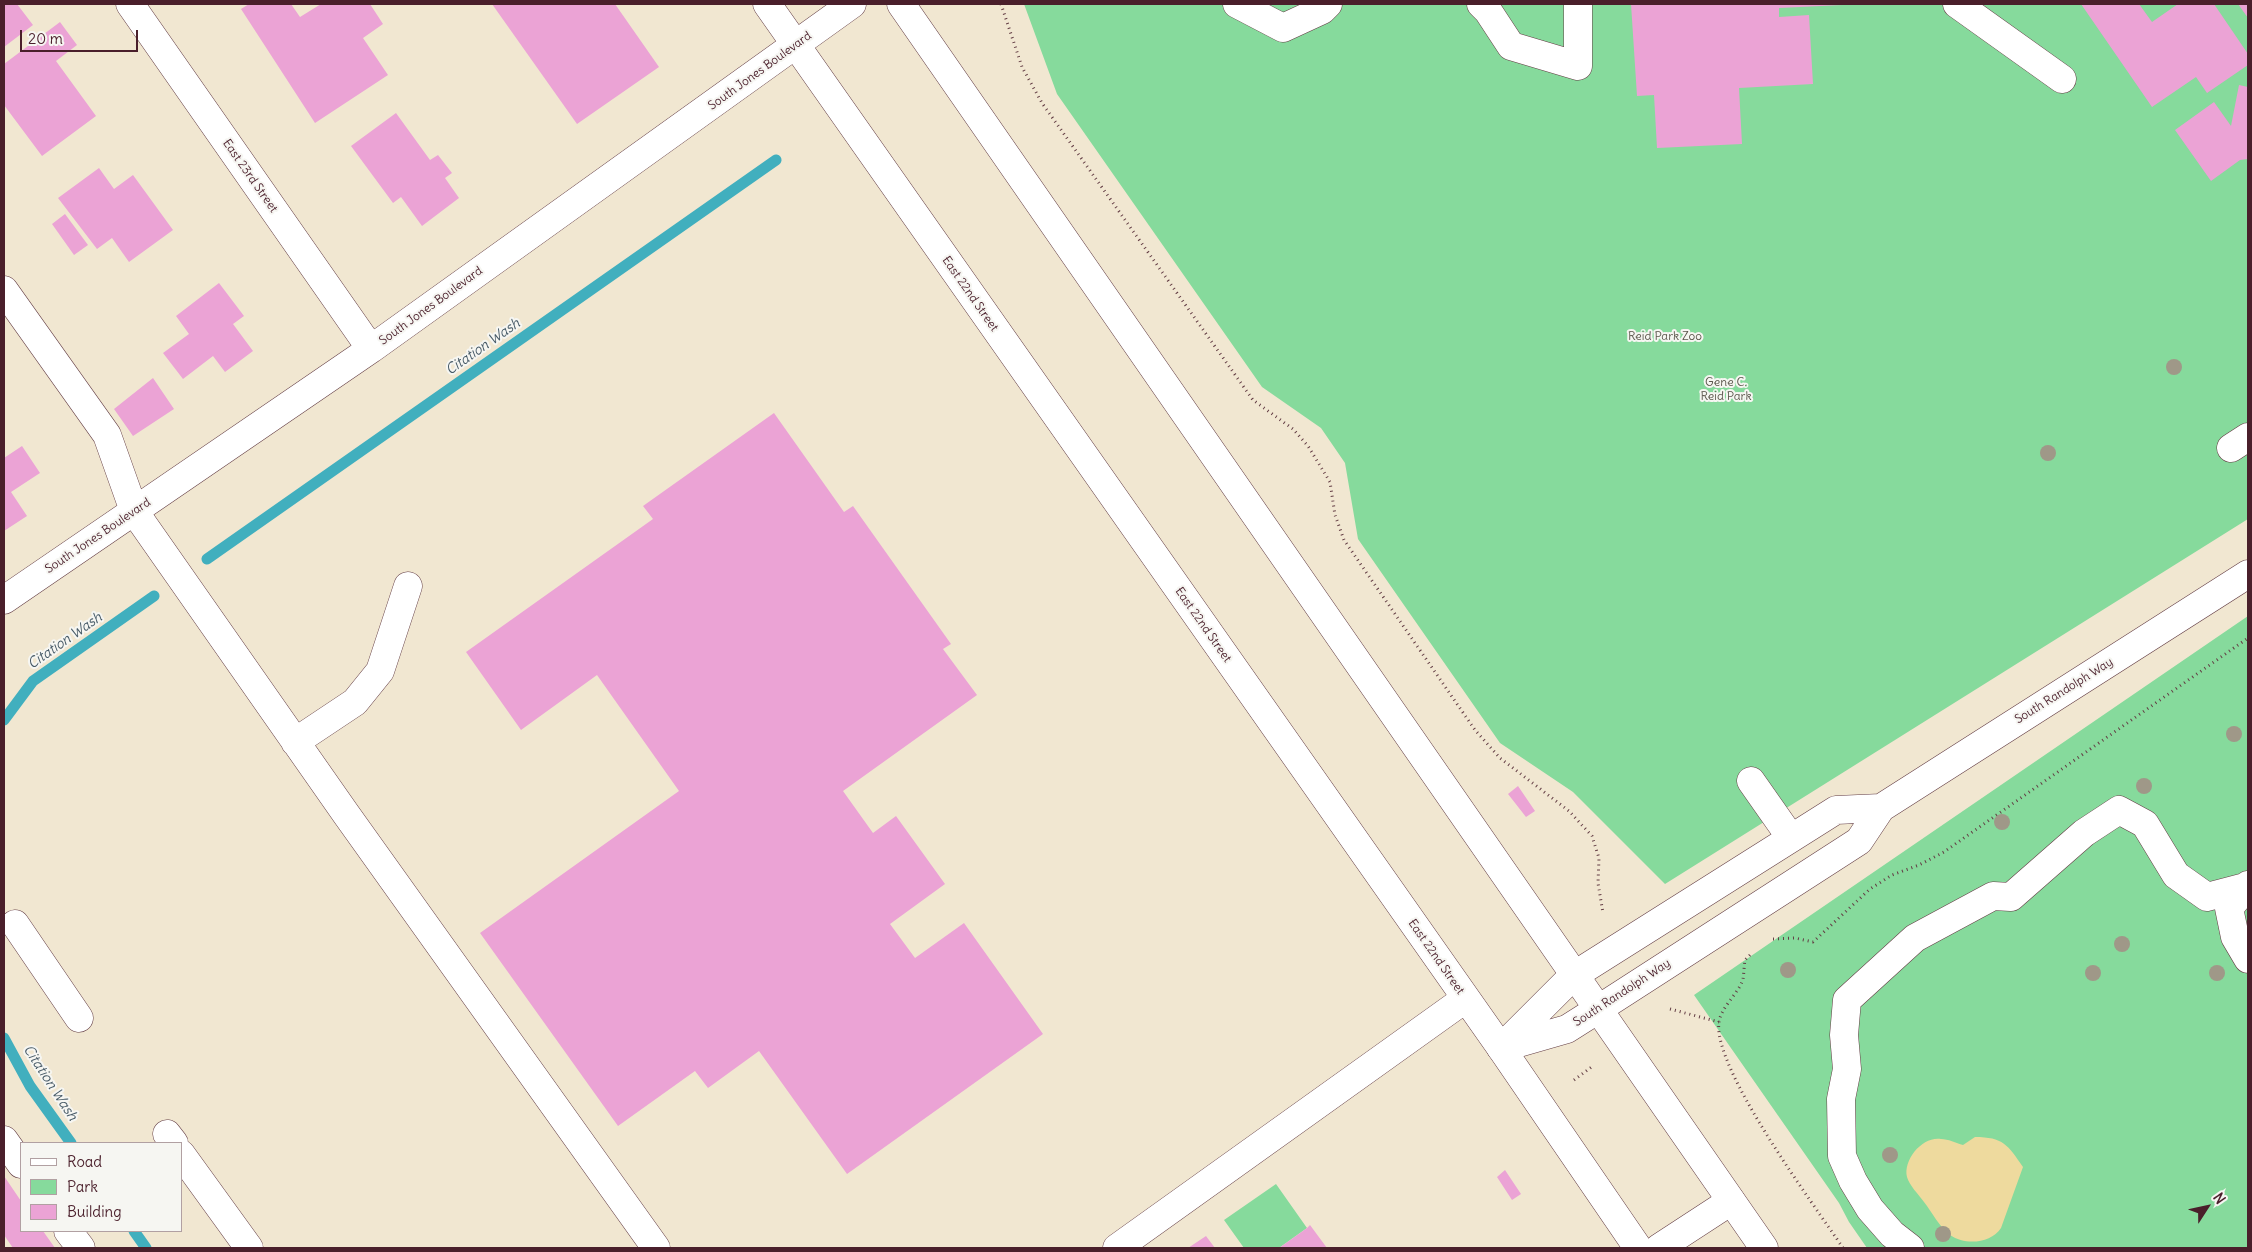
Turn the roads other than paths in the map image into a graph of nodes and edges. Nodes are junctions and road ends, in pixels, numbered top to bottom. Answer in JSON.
{"nodes":[{"id":1,"x":130,"y":4,"type":"edge"},
{"id":2,"x":767,"y":4,"type":"edge"},
{"id":3,"x":852,"y":4,"type":"edge"},
{"id":4,"x":900,"y":4,"type":"edge"},
{"id":5,"x":1237,"y":4,"type":"edge"},
{"id":6,"x":1328,"y":4,"type":"edge"},
{"id":7,"x":1481,"y":4,"type":"edge"},
{"id":8,"x":1578,"y":4,"type":"edge"},
{"id":9,"x":1956,"y":4,"type":"edge"},
{"id":10,"x":796,"y":45,"type":"junction"},
{"id":11,"x":2062,"y":79,"type":"dead end"},
{"id":12,"x":4,"y":290,"type":"edge"},
{"id":13,"x":371,"y":349,"type":"junction"},
{"id":14,"x":134,"y":511,"type":"junction"},
{"id":15,"x":2248,"y":574,"type":"edge"},
{"id":16,"x":408,"y":586,"type":"dead end"},
{"id":17,"x":4,"y":600,"type":"edge"},
{"id":18,"x":295,"y":742,"type":"junction"},
{"id":19,"x":1752,"y":781,"type":"dead end"},
{"id":20,"x":1881,"y":808,"type":"junction"},
{"id":21,"x":1791,"y":838,"type":"junction"},
{"id":22,"x":2247,"y":886,"type":"edge"},
{"id":23,"x":15,"y":924,"type":"dead end"},
{"id":24,"x":2248,"y":959,"type":"edge"},
{"id":25,"x":1574,"y":976,"type":"junction"},
{"id":26,"x":1466,"y":998,"type":"junction"},
{"id":27,"x":1597,"y":1010,"type":"junction"},
{"id":28,"x":79,"y":1018,"type":"dead end"},
{"id":29,"x":1501,"y":1048,"type":"junction"},
{"id":30,"x":4,"y":1140,"type":"edge"},
{"id":31,"x":182,"y":1155,"type":"edge"},
{"id":32,"x":20,"y":1163,"type":"edge"},
{"id":33,"x":1731,"y":1201,"type":"junction"},
{"id":34,"x":69,"y":1232,"type":"edge"},
{"id":35,"x":81,"y":1248,"type":"edge"},
{"id":36,"x":249,"y":1248,"type":"edge"},
{"id":37,"x":656,"y":1248,"type":"edge"},
{"id":38,"x":1117,"y":1248,"type":"edge"},
{"id":39,"x":1638,"y":1248,"type":"edge"},
{"id":40,"x":1659,"y":1248,"type":"edge"},
{"id":41,"x":1764,"y":1248,"type":"edge"},
{"id":42,"x":1910,"y":1248,"type":"edge"}],
"edges":[{"from":1,"to":13,"type":"street","name":"East 23rd Street"},
{"from":2,"to":10,"type":"street","name":"East 22nd Street"},
{"from":3,"to":10,"type":"street","name":"South Jones Boulevard"},
{"from":4,"to":25,"type":"street"},
{"from":5,"to":6,"type":"street"},
{"from":7,"to":8,"type":"street"},
{"from":9,"to":11,"type":"street"},
{"from":10,"to":13,"type":"street","name":"South Jones Boulevard"},
{"from":10,"to":26,"type":"street","name":"East 22nd Street"},
{"from":12,"to":14,"type":"street"},
{"from":13,"to":14,"type":"street","name":"South Jones Boulevard"},
{"from":14,"to":17,"type":"street","name":"South Jones Boulevard"},
{"from":14,"to":18,"type":"street"},
{"from":15,"to":20,"type":"street","name":"South Randolph Way"},
{"from":16,"to":18,"type":"street"},
{"from":18,"to":37,"type":"street"},
{"from":19,"to":21,"type":"street"},
{"from":20,"to":21,"type":"street","name":"South Randolph Way"},
{"from":20,"to":27,"type":"street","name":"South Randolph Way"},
{"from":21,"to":25,"type":"street","name":"South Randolph Way"},
{"from":22,"to":24,"type":"street"},
{"from":22,"to":42,"type":"street"},
{"from":23,"to":28,"type":"street"},
{"from":25,"to":27,"type":"street"},
{"from":25,"to":29,"type":"street","name":"South Randolph Way"},
{"from":26,"to":29,"type":"street","name":"East 22nd Street"},
{"from":26,"to":38,"type":"street"},
{"from":27,"to":29,"type":"street","name":"South Randolph Way"},
{"from":27,"to":33,"type":"street"},
{"from":29,"to":39,"type":"street","name":"East 22nd Street"},
{"from":30,"to":32,"type":"street"},
{"from":31,"to":36,"type":"street"},
{"from":33,"to":40,"type":"street"},
{"from":33,"to":41,"type":"street"},
{"from":34,"to":35,"type":"street"}]}
